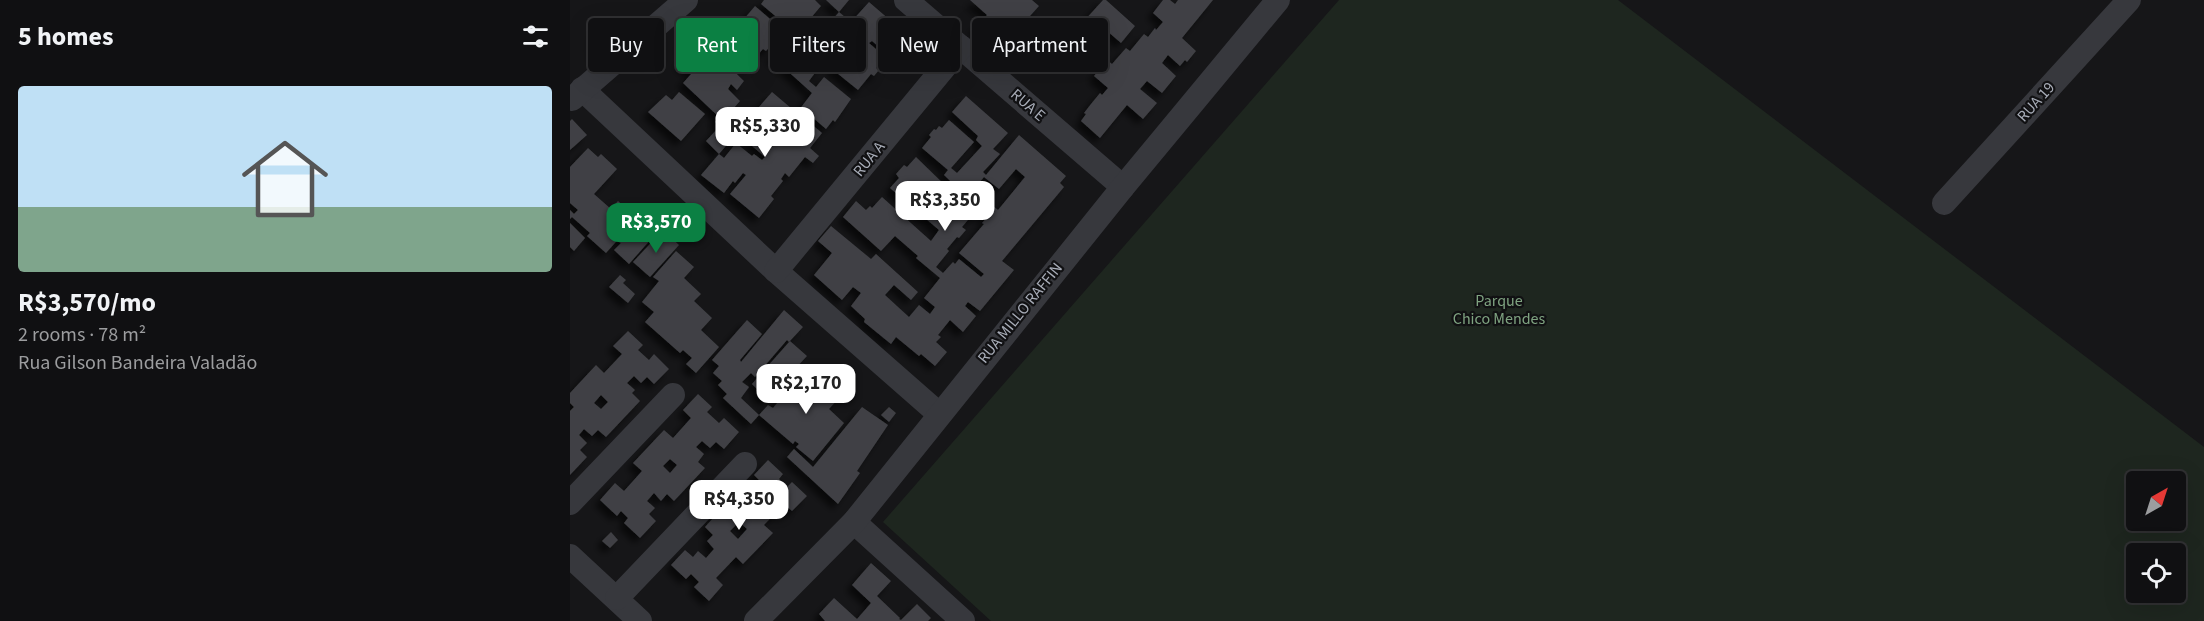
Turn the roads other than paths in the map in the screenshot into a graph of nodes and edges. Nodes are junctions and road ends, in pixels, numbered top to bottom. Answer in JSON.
{"nodes":[{"id":1,"x":686,"y":0,"type":"edge"},
{"id":2,"x":906,"y":0,"type":"edge"},
{"id":3,"x":1278,"y":0,"type":"edge"},
{"id":4,"x":2129,"y":0,"type":"edge"},
{"id":5,"x":961,"y":47,"type":"junction"},
{"id":6,"x":576,"y":95,"type":"edge"},
{"id":7,"x":1123,"y":187,"type":"junction"},
{"id":8,"x":1944,"y":203,"type":"dead end"},
{"id":9,"x":776,"y":271,"type":"junction"},
{"id":10,"x":673,"y":395,"type":"dead end"},
{"id":11,"x":939,"y":414,"type":"junction"},
{"id":12,"x":745,"y":464,"type":"dead end"},
{"id":13,"x":570,"y":502,"type":"edge"},
{"id":14,"x":854,"y":522,"type":"junction"},
{"id":15,"x":570,"y":556,"type":"edge"},
{"id":16,"x":616,"y":598,"type":"junction"},
{"id":17,"x":640,"y":621,"type":"edge"},
{"id":18,"x":756,"y":621,"type":"edge"},
{"id":19,"x":963,"y":621,"type":"edge"}],
"edges":[{"from":1,"to":6,"type":"street"},
{"from":2,"to":5,"type":"street","name":"RUA E"},
{"from":3,"to":7,"type":"street","name":"RUA MILLO RAFFIN"},
{"from":4,"to":8,"type":"street","name":"RUA 19"},
{"from":5,"to":7,"type":"street","name":"RUA E"},
{"from":5,"to":9,"type":"street","name":"RUA A"},
{"from":6,"to":9,"type":"street"},
{"from":7,"to":11,"type":"street","name":"RUA MILLO RAFFIN"},
{"from":9,"to":11,"type":"street"},
{"from":10,"to":13,"type":"street"},
{"from":11,"to":14,"type":"street","name":"RUA MILLO RAFFIN"},
{"from":12,"to":16,"type":"street"},
{"from":14,"to":18,"type":"street","name":"RUA MILLO RAFFIN"},
{"from":14,"to":19,"type":"street"},
{"from":15,"to":16,"type":"street"},
{"from":16,"to":17,"type":"street"}]}
